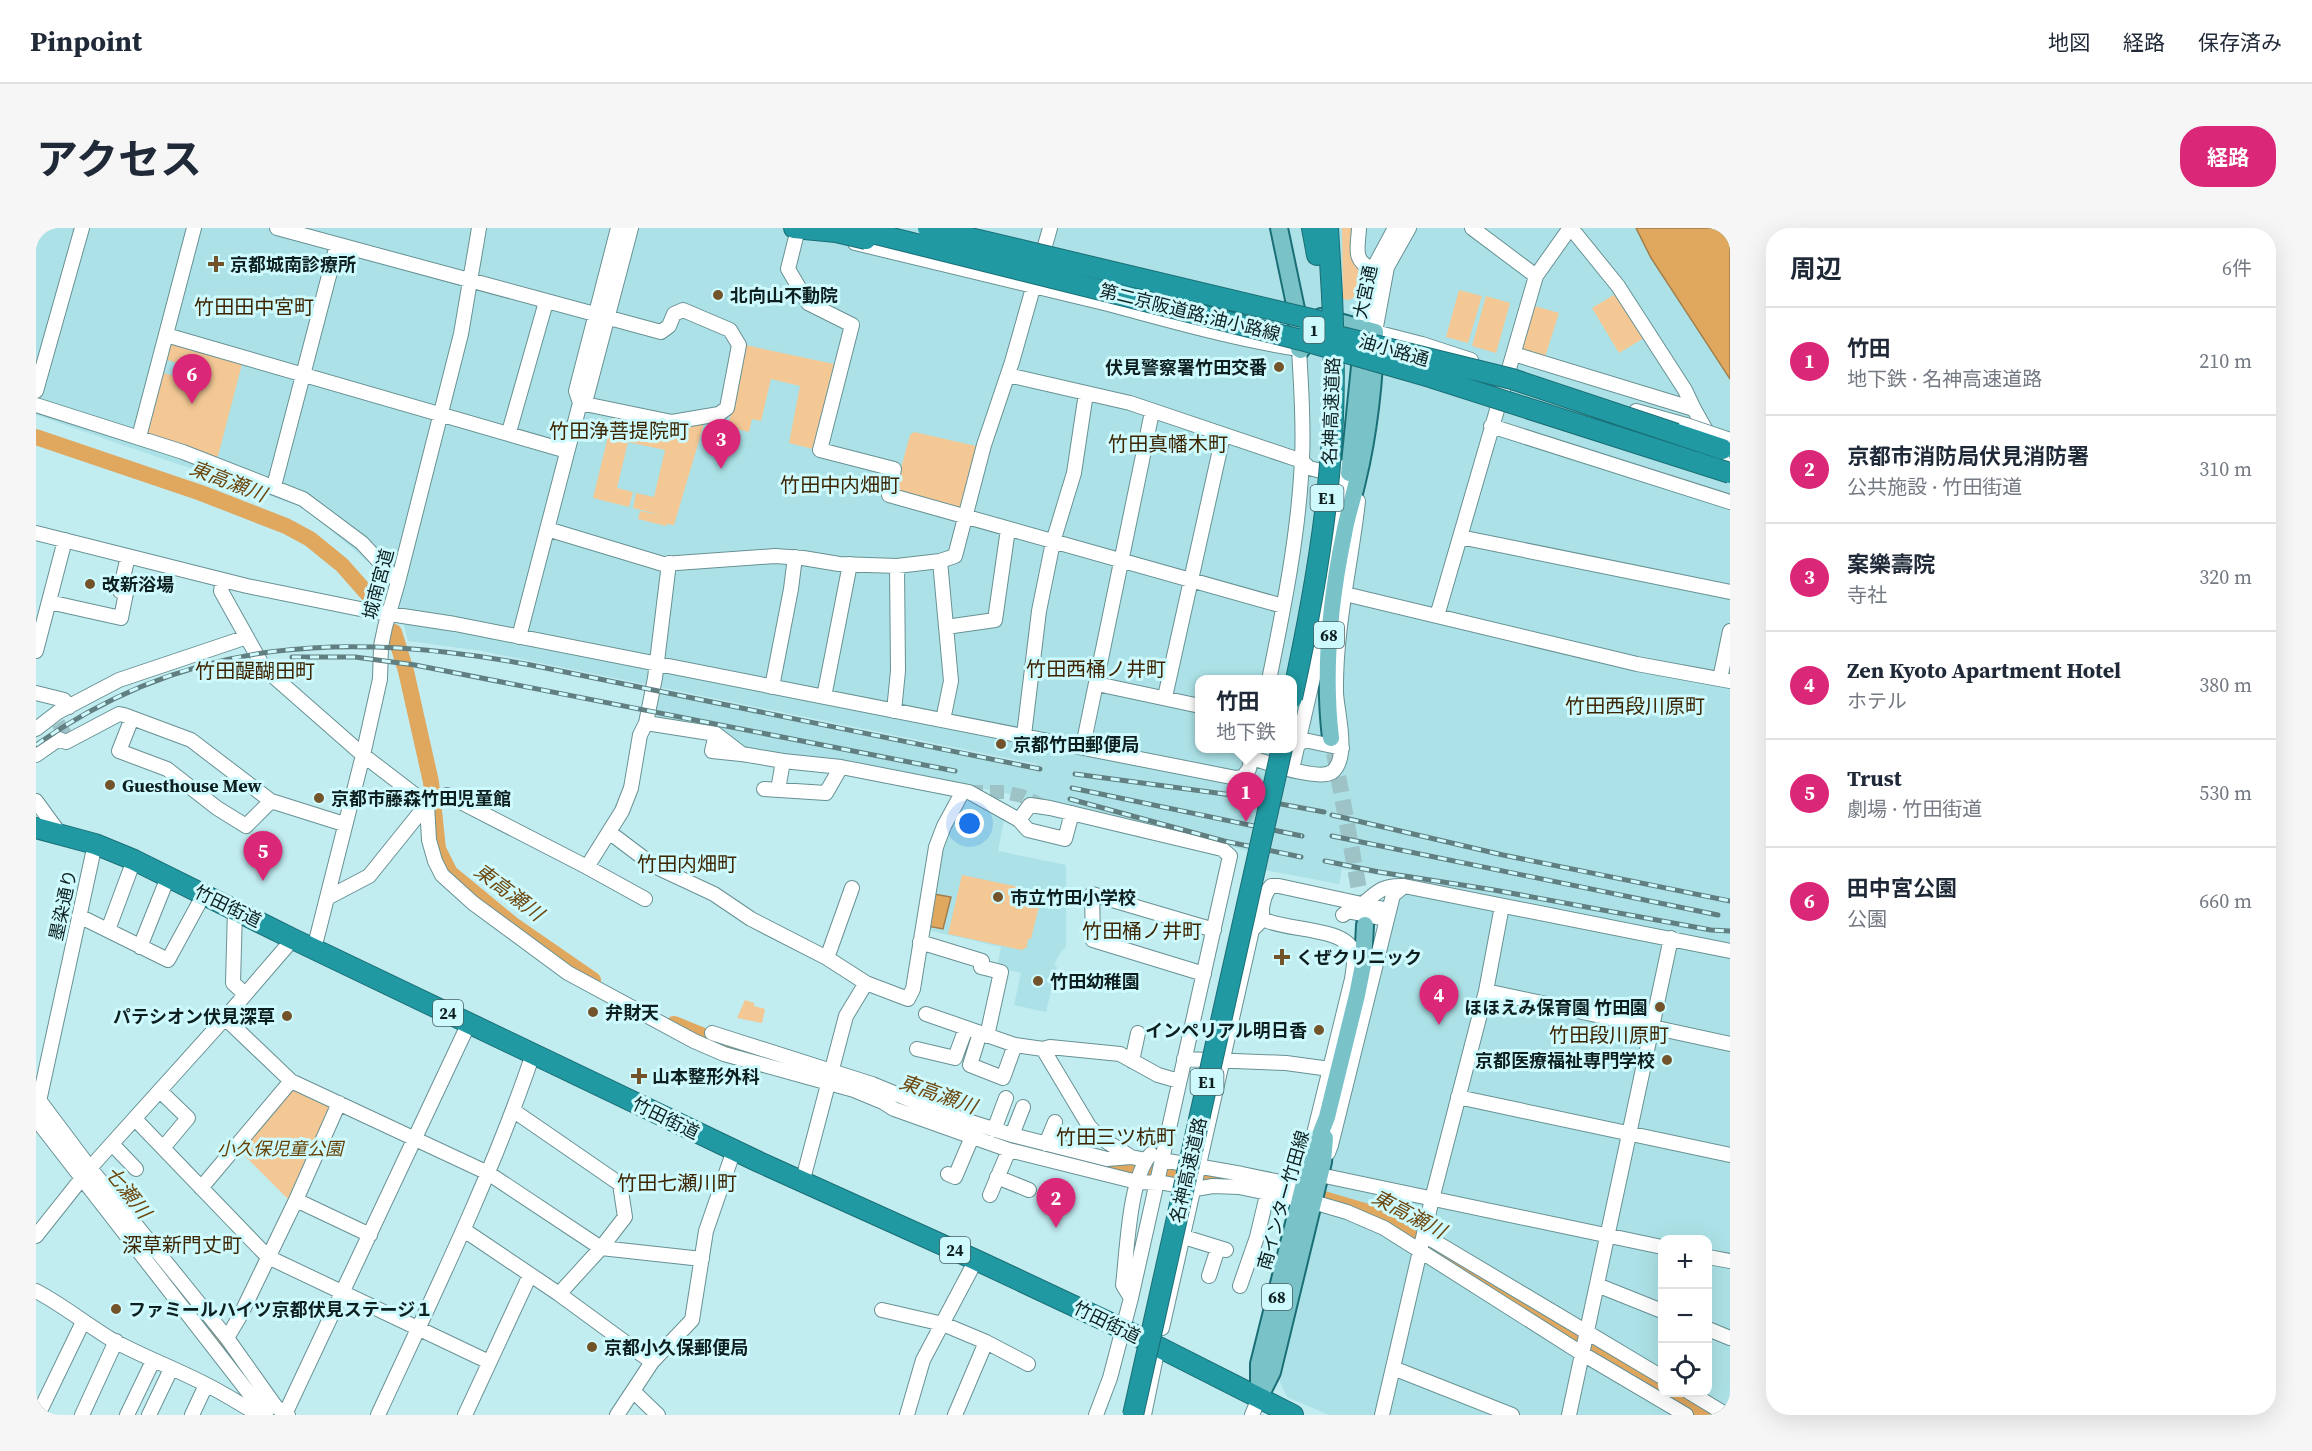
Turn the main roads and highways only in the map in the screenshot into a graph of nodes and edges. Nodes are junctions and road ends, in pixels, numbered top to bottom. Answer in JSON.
{"nodes":[{"id":1,"x":795,"y":228,"type":"edge"},
{"id":2,"x":902,"y":228,"type":"edge"},
{"id":3,"x":928,"y":228,"type":"edge"},
{"id":4,"x":1279,"y":228,"type":"edge"},
{"id":5,"x":1313,"y":228,"type":"edge"},
{"id":6,"x":1328,"y":228,"type":"edge"},
{"id":7,"x":844,"y":230,"type":"edge"},
{"id":8,"x":1326,"y":294,"type":"junction"},
{"id":9,"x":1296,"y":309,"type":"junction"},
{"id":10,"x":1368,"y":363,"type":"junction"},
{"id":11,"x":1510,"y":376,"type":"junction"},
{"id":12,"x":1728,"y":448,"type":"edge"},
{"id":13,"x":1729,"y":475,"type":"edge"},
{"id":14,"x":1344,"y":534,"type":"junction"},
{"id":15,"x":1284,"y":675,"type":"edge"},
{"id":16,"x":1297,"y":677,"type":"edge"},
{"id":17,"x":1337,"y":743,"type":"tunnel mouth"},
{"id":18,"x":1258,"y":753,"type":"edge"},
{"id":19,"x":1288,"y":753,"type":"edge"},
{"id":20,"x":36,"y":828,"type":"edge"},
{"id":21,"x":1365,"y":925,"type":"tunnel mouth"},
{"id":22,"x":1255,"y":1406,"type":"edge"},
{"id":23,"x":1120,"y":1415,"type":"edge"},
{"id":24,"x":1133,"y":1415,"type":"edge"},
{"id":25,"x":1293,"y":1415,"type":"edge"}],
"edges":[{"from":1,"to":7,"type":"highway","name":"第二京阪道路;油小路線"},
{"from":2,"to":11,"type":"highway","name":"第二京阪道路;油小路線","number":"1","bridge":true},
{"from":3,"to":11,"type":"highway","bridge":true},
{"from":4,"to":9,"type":"main road"},
{"from":5,"to":8,"type":"highway","name":"名神高速道路","number":"E1"},
{"from":6,"to":8,"type":"highway","name":"名神高速道路","number":"E1"},
{"from":7,"to":13,"type":"highway","name":"第二京阪道路;油小路線","number":"1","bridge":true},
{"from":8,"to":15,"type":"highway","name":"名神高速道路","number":"E1","bridge":true},
{"from":8,"to":16,"type":"highway","name":"名神高速道路","number":"E1","bridge":true},
{"from":9,"to":10,"type":"main road","name":"油小路通","number":"68"},
{"from":9,"to":10,"type":"main road","name":"油小路通"},
{"from":10,"to":14,"type":"main road","number":"68"},
{"from":10,"to":14,"type":"main road","number":"68"},
{"from":11,"to":12,"type":"highway","name":"第二京阪道路;油小路線","number":"1","bridge":true},
{"from":14,"to":17,"type":"main road","number":"68"},
{"from":18,"to":23,"type":"highway","name":"名神高速道路","number":"E1"},
{"from":19,"to":24,"type":"highway","name":"名神高速道路","number":"E1","bridge":true},
{"from":20,"to":22,"type":"highway","name":"竹田街道","number":"24"},
{"from":21,"to":22,"type":"main road","name":"南インター竹田線","number":"68"},
{"from":22,"to":25,"type":"highway","name":"竹田街道","number":"24"}]}
